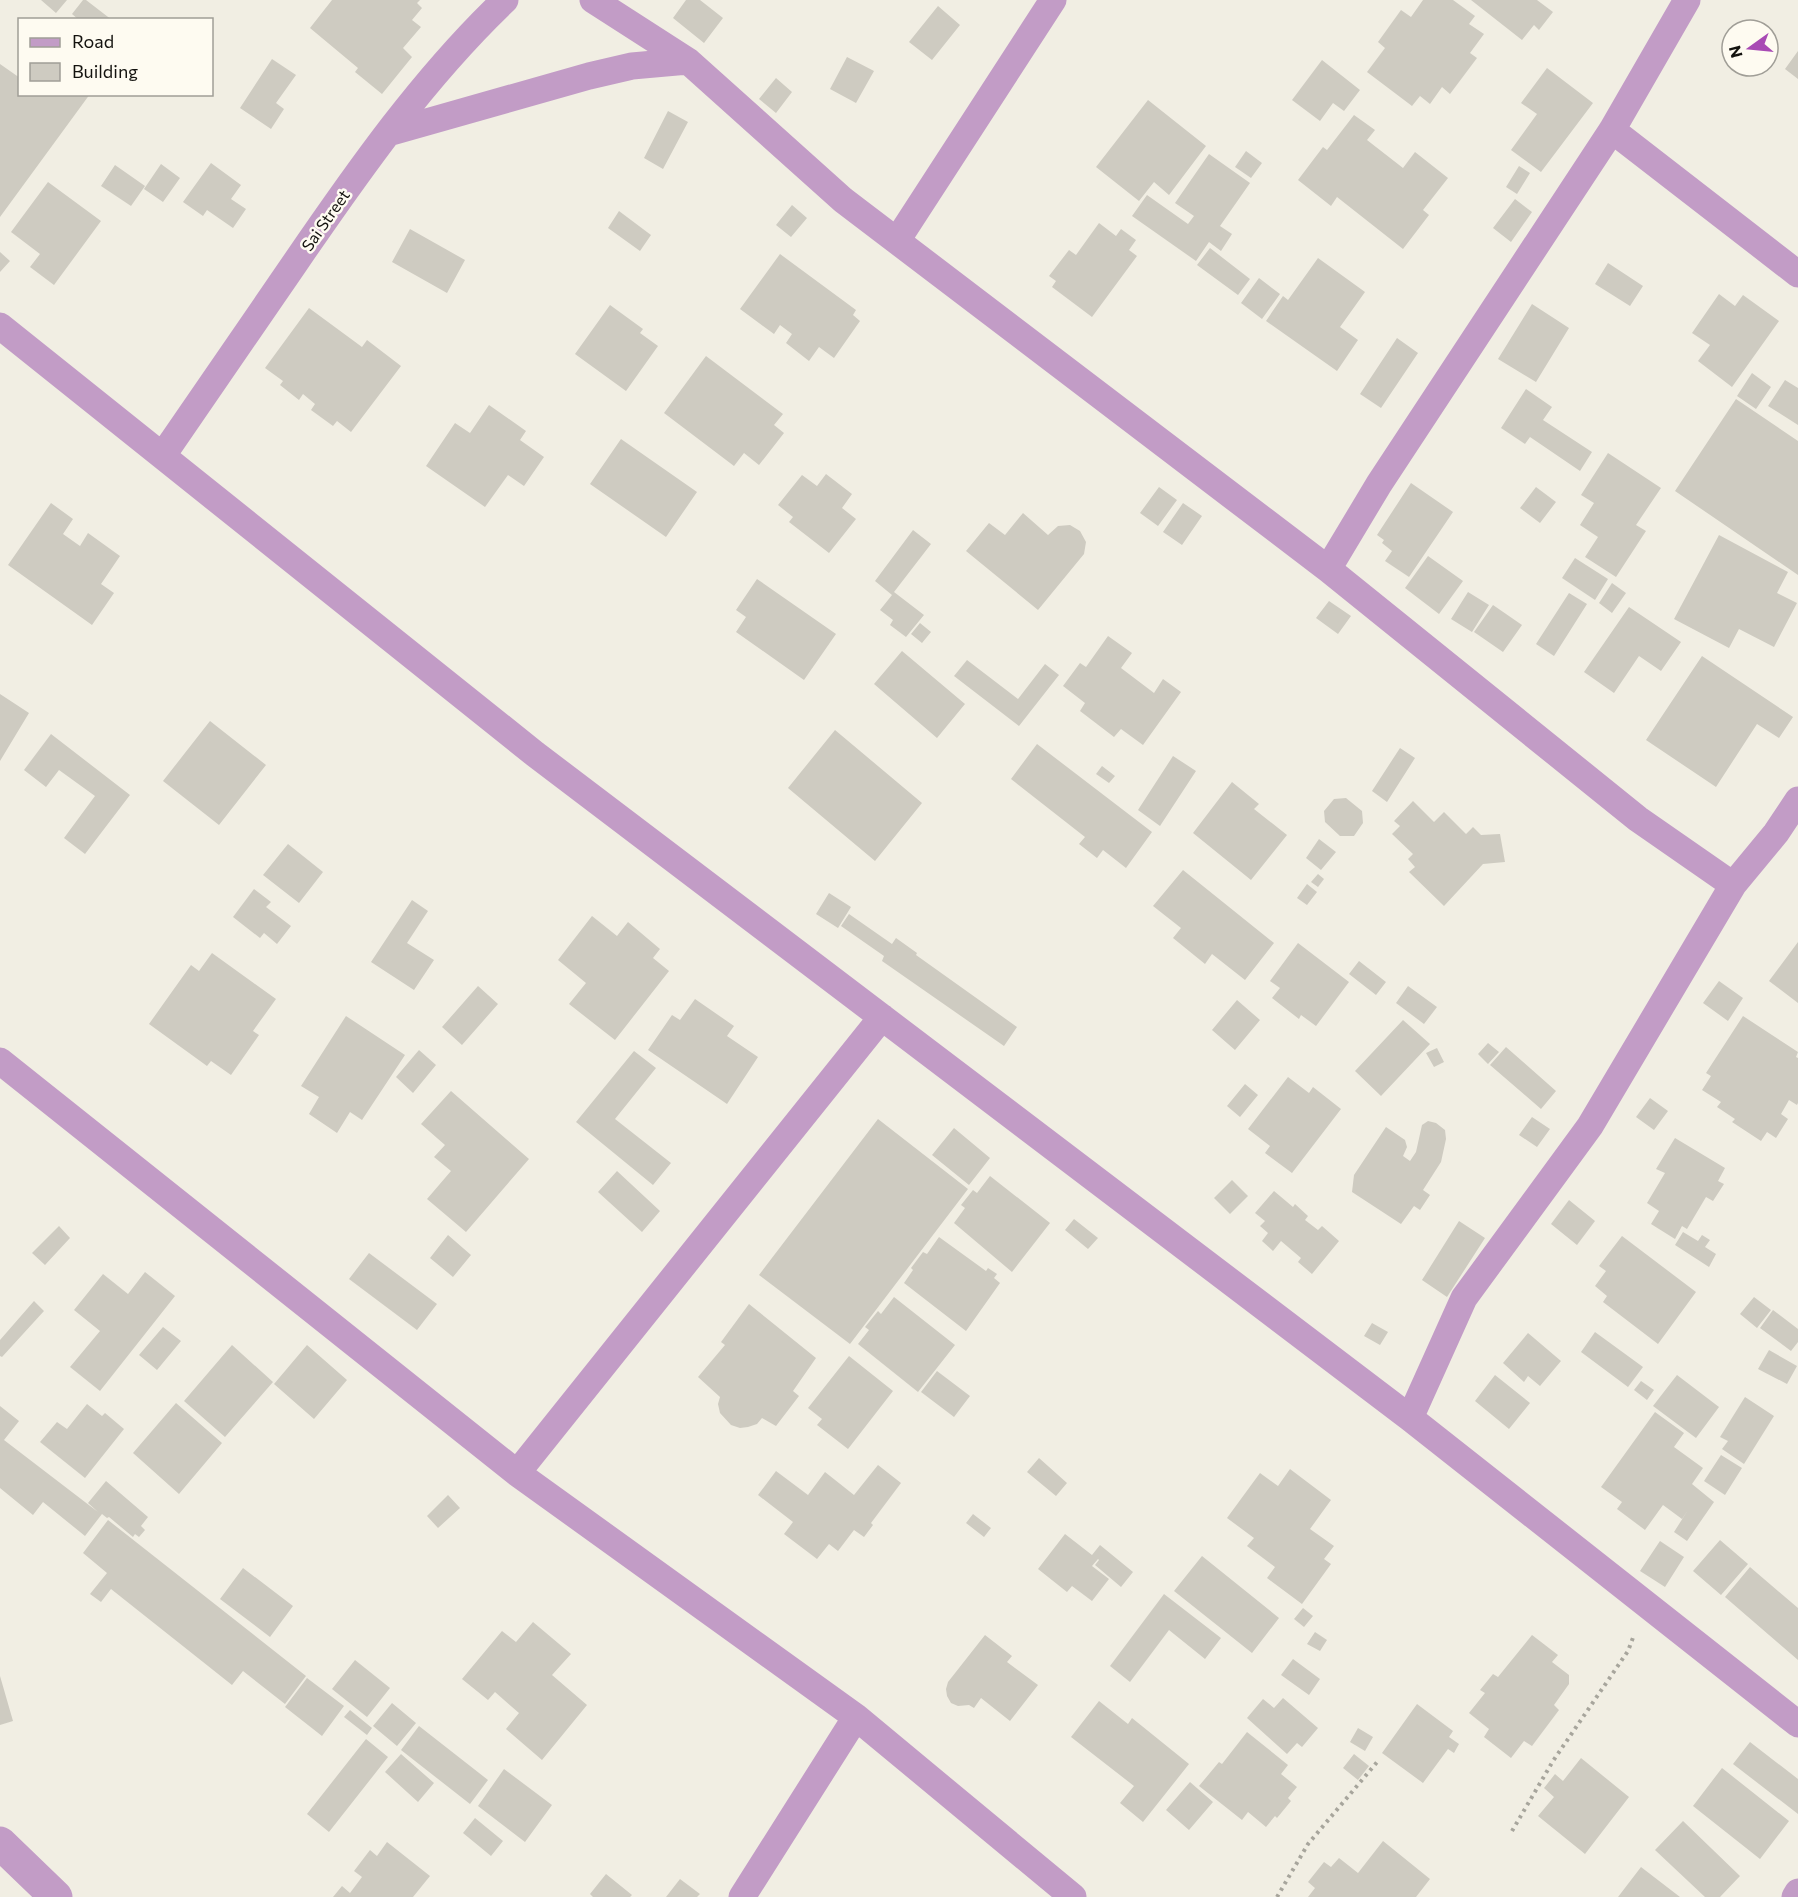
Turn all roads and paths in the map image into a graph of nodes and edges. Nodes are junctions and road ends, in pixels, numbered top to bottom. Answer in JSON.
{"nodes":[{"id":1,"x":505,"y":0,"type":"edge"},
{"id":2,"x":593,"y":0,"type":"edge"},
{"id":3,"x":1053,"y":0,"type":"edge"},
{"id":4,"x":1687,"y":0,"type":"edge"},
{"id":5,"x":688,"y":61,"type":"junction"},
{"id":6,"x":1612,"y":130,"type":"junction"},
{"id":7,"x":388,"y":133,"type":"junction"},
{"id":8,"x":898,"y":239,"type":"junction"},
{"id":9,"x":1798,"y":274,"type":"edge"},
{"id":10,"x":0,"y":326,"type":"edge"},
{"id":11,"x":163,"y":455,"type":"junction"},
{"id":12,"x":1328,"y":569,"type":"junction"},
{"id":13,"x":1798,"y":800,"type":"edge"},
{"id":14,"x":1733,"y":885,"type":"junction"},
{"id":15,"x":882,"y":1017,"type":"junction"},
{"id":16,"x":0,"y":1061,"type":"edge"},
{"id":17,"x":1410,"y":1418,"type":"junction"},
{"id":18,"x":517,"y":1473,"type":"junction"},
{"id":19,"x":1645,"y":1603,"type":"junction"},
{"id":20,"x":856,"y":1717,"type":"junction"},
{"id":21,"x":1798,"y":1724,"type":"edge"},
{"id":22,"x":1378,"y":1761,"type":"dead end"},
{"id":23,"x":1512,"y":1831,"type":"dead end"},
{"id":24,"x":0,"y":1843,"type":"edge"},
{"id":25,"x":1798,"y":1892,"type":"edge"},
{"id":26,"x":56,"y":1897,"type":"edge"},
{"id":27,"x":742,"y":1897,"type":"edge"},
{"id":28,"x":1073,"y":1897,"type":"edge"},
{"id":29,"x":1277,"y":1897,"type":"edge"},
{"id":30,"x":1795,"y":1897,"type":"edge"}],
"edges":[{"from":1,"to":7,"type":"street","name":"Sai Street"},
{"from":2,"to":5,"type":"street"},
{"from":3,"to":8,"type":"street"},
{"from":4,"to":6,"type":"street"},
{"from":5,"to":7,"type":"street"},
{"from":5,"to":8,"type":"street"},
{"from":6,"to":9,"type":"street"},
{"from":6,"to":12,"type":"street"},
{"from":7,"to":11,"type":"street","name":"Sai Street"},
{"from":8,"to":12,"type":"street"},
{"from":10,"to":11,"type":"street"},
{"from":11,"to":15,"type":"street"},
{"from":12,"to":14,"type":"street"},
{"from":13,"to":14,"type":"street"},
{"from":14,"to":17,"type":"street"},
{"from":15,"to":17,"type":"street"},
{"from":15,"to":18,"type":"street"},
{"from":16,"to":18,"type":"street"},
{"from":17,"to":19,"type":"street"},
{"from":18,"to":20,"type":"street"},
{"from":19,"to":21,"type":"street"},
{"from":19,"to":23,"type":"path"},
{"from":20,"to":27,"type":"street"},
{"from":20,"to":28,"type":"street"},
{"from":22,"to":29,"type":"path"},
{"from":24,"to":26,"type":"street"},
{"from":25,"to":30,"type":"street"}]}
